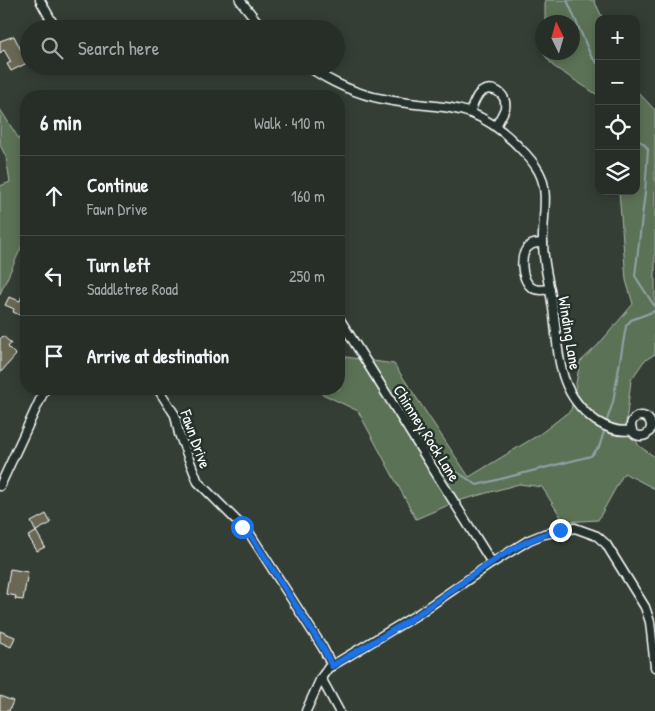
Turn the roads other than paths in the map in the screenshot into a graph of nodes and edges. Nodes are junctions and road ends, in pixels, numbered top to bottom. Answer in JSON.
{"nodes":[{"id":1,"x":40,"y":0,"type":"edge"},
{"id":2,"x":240,"y":0,"type":"edge"},
{"id":3,"x":51,"y":20,"type":"edge"},
{"id":4,"x":255,"y":20,"type":"edge"},
{"id":5,"x":320,"y":75,"type":"edge"},
{"id":6,"x":470,"y":111,"type":"junction"},
{"id":7,"x":496,"y":126,"type":"junction"},
{"id":8,"x":543,"y":243,"type":"junction"},
{"id":9,"x":550,"y":289,"type":"junction"},
{"id":10,"x":345,"y":328,"type":"edge"},
{"id":11,"x":42,"y":395,"type":"edge"},
{"id":12,"x":162,"y":395,"type":"edge"},
{"id":13,"x":632,"y":430,"type":"dead end"},
{"id":14,"x":0,"y":486,"type":"edge"},
{"id":15,"x":492,"y":563,"type":"junction"},
{"id":16,"x":332,"y":666,"type":"junction"},
{"id":17,"x":655,"y":667,"type":"edge"},
{"id":18,"x":321,"y":678,"type":"junction"},
{"id":19,"x":306,"y":711,"type":"edge"},
{"id":20,"x":339,"y":711,"type":"edge"}],
"edges":[{"from":1,"to":3,"type":"street"},
{"from":2,"to":4,"type":"street"},
{"from":5,"to":6,"type":"street","name":"Winding Lane"},
{"from":6,"to":7,"type":"street","name":"Winding Lane"},
{"from":6,"to":7,"type":"street"},
{"from":7,"to":8,"type":"street","name":"Winding Lane"},
{"from":8,"to":9,"type":"street","name":"Winding Lane"},
{"from":8,"to":9,"type":"street","name":"Winding Lane"},
{"from":9,"to":13,"type":"street","name":"Winding Lane"},
{"from":10,"to":15,"type":"street","name":"Chimney Rock Lane"},
{"from":11,"to":14,"type":"street"},
{"from":12,"to":16,"type":"street","name":"Fawn Drive"},
{"from":15,"to":16,"type":"street"},
{"from":15,"to":17,"type":"street"},
{"from":16,"to":18,"type":"street"},
{"from":18,"to":19,"type":"street"},
{"from":18,"to":20,"type":"street"}]}
